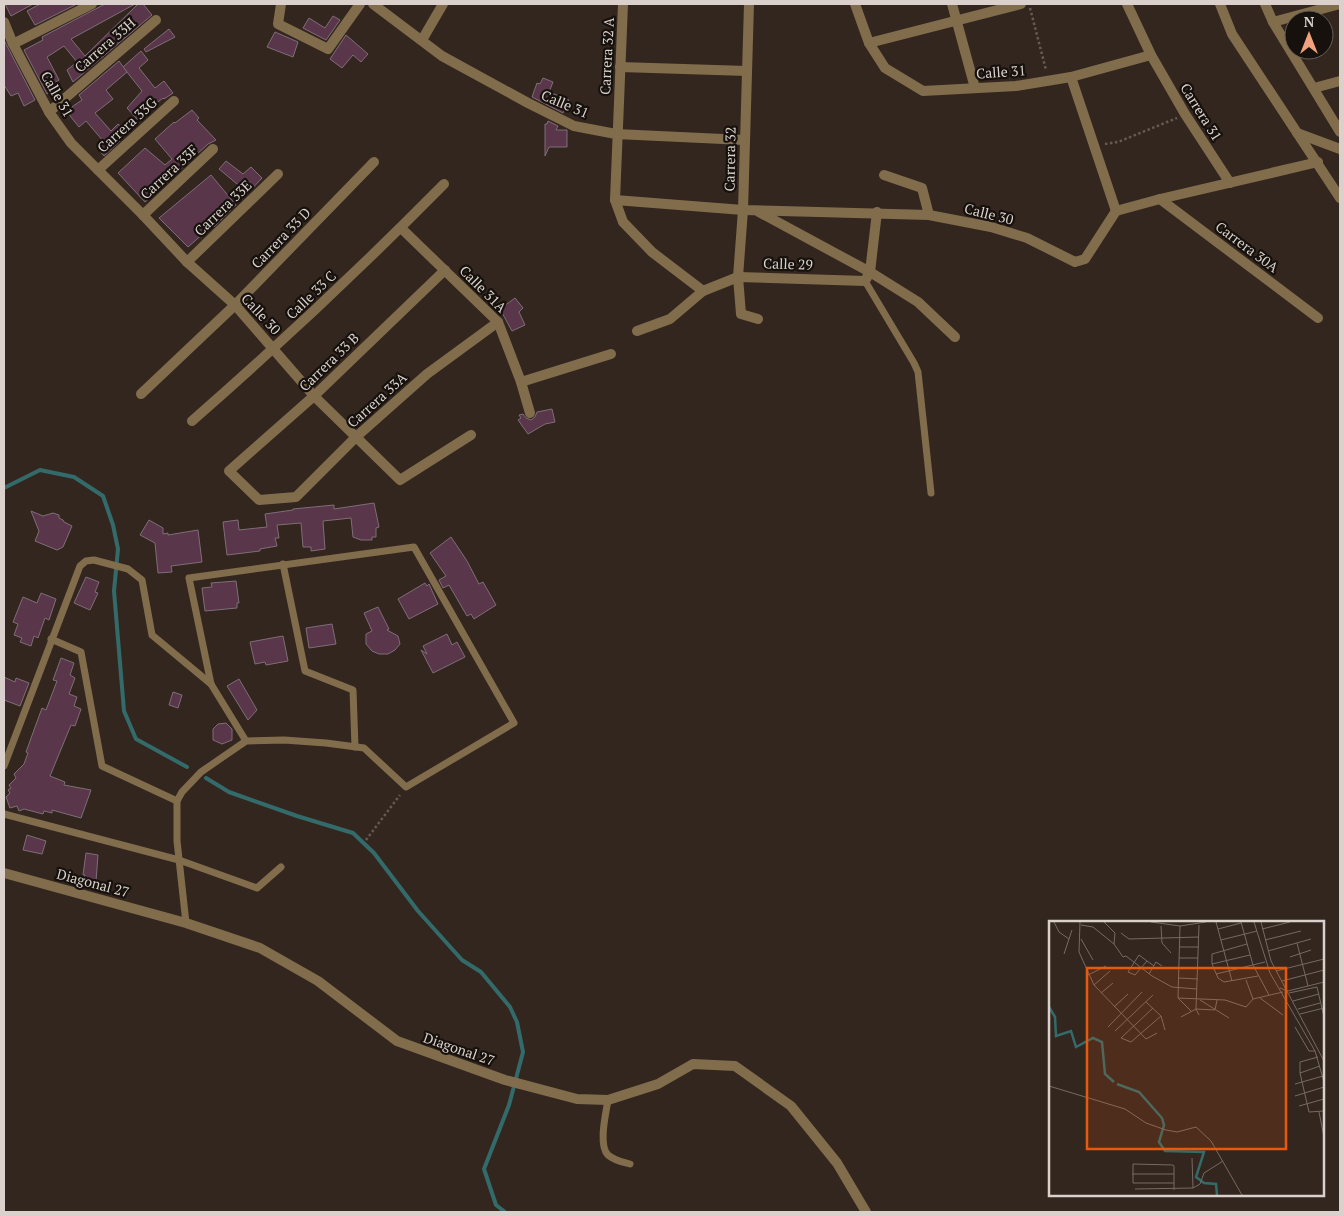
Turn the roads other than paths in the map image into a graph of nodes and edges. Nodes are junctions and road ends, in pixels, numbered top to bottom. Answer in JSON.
{"nodes":[{"id":1,"x":92,"y":4,"type":"edge"},
{"id":2,"x":281,"y":4,"type":"edge"},
{"id":3,"x":360,"y":4,"type":"edge"},
{"id":4,"x":373,"y":4,"type":"edge"},
{"id":5,"x":443,"y":4,"type":"edge"},
{"id":6,"x":623,"y":4,"type":"edge"},
{"id":7,"x":749,"y":4,"type":"edge"},
{"id":8,"x":855,"y":4,"type":"edge"},
{"id":9,"x":952,"y":4,"type":"edge"},
{"id":10,"x":1021,"y":4,"type":"edge"},
{"id":11,"x":1127,"y":4,"type":"edge"},
{"id":12,"x":1220,"y":4,"type":"edge"},
{"id":13,"x":1264,"y":4,"type":"edge"},
{"id":14,"x":1340,"y":4,"type":"edge"},
{"id":15,"x":156,"y":20,"type":"dead end"},
{"id":16,"x":956,"y":20,"type":"junction"},
{"id":17,"x":4,"y":22,"type":"edge"},
{"id":18,"x":1273,"y":22,"type":"junction"},
{"id":19,"x":422,"y":40,"type":"junction"},
{"id":20,"x":869,"y":43,"type":"junction"},
{"id":21,"x":13,"y":44,"type":"junction"},
{"id":22,"x":1151,"y":55,"type":"junction"},
{"id":23,"x":620,"y":67,"type":"junction"},
{"id":24,"x":747,"y":71,"type":"junction"},
{"id":25,"x":1071,"y":78,"type":"junction"},
{"id":26,"x":1340,"y":81,"type":"edge"},
{"id":27,"x":975,"y":88,"type":"junction"},
{"id":28,"x":1314,"y":88,"type":"junction"},
{"id":29,"x":174,"y":101,"type":"dead end"},
{"id":30,"x":49,"y":112,"type":"junction"},
{"id":31,"x":1340,"y":132,"type":"edge"},
{"id":32,"x":1297,"y":133,"type":"junction"},
{"id":33,"x":616,"y":134,"type":"junction"},
{"id":34,"x":744,"y":140,"type":"junction"},
{"id":35,"x":214,"y":149,"type":"dead end"},
{"id":36,"x":1340,"y":149,"type":"edge"},
{"id":37,"x":374,"y":162,"type":"dead end"},
{"id":38,"x":1318,"y":162,"type":"junction"},
{"id":39,"x":98,"y":170,"type":"junction"},
{"id":40,"x":278,"y":174,"type":"dead end"},
{"id":41,"x":884,"y":175,"type":"dead end"},
{"id":42,"x":1230,"y":183,"type":"junction"},
{"id":43,"x":444,"y":184,"type":"dead end"},
{"id":44,"x":1340,"y":198,"type":"edge"},
{"id":45,"x":1160,"y":199,"type":"junction"},
{"id":46,"x":615,"y":200,"type":"junction"},
{"id":47,"x":743,"y":210,"type":"junction"},
{"id":48,"x":756,"y":211,"type":"junction"},
{"id":49,"x":1116,"y":211,"type":"junction"},
{"id":50,"x":877,"y":212,"type":"junction"},
{"id":51,"x":143,"y":215,"type":"junction"},
{"id":52,"x":929,"y":215,"type":"junction"},
{"id":53,"x":401,"y":228,"type":"junction"},
{"id":54,"x":187,"y":262,"type":"junction"},
{"id":55,"x":445,"y":270,"type":"junction"},
{"id":56,"x":868,"y":276,"type":"junction"},
{"id":57,"x":738,"y":277,"type":"junction"},
{"id":58,"x":703,"y":290,"type":"junction"},
{"id":59,"x":235,"y":305,"type":"junction"},
{"id":60,"x":1318,"y":318,"type":"dead end"},
{"id":61,"x":758,"y":319,"type":"dead end"},
{"id":62,"x":498,"y":322,"type":"junction"},
{"id":63,"x":637,"y":331,"type":"dead end"},
{"id":64,"x":955,"y":337,"type":"dead end"},
{"id":65,"x":274,"y":349,"type":"junction"},
{"id":66,"x":611,"y":354,"type":"dead end"},
{"id":67,"x":521,"y":382,"type":"junction"},
{"id":68,"x":141,"y":394,"type":"dead end"},
{"id":69,"x":314,"y":396,"type":"junction"},
{"id":70,"x":530,"y":413,"type":"dead end"},
{"id":71,"x":192,"y":421,"type":"dead end"},
{"id":72,"x":471,"y":435,"type":"dead end"},
{"id":73,"x":356,"y":437,"type":"junction"},
{"id":74,"x":229,"y":471,"type":"joint"},
{"id":75,"x":931,"y":493,"type":"dead end"},
{"id":76,"x":283,"y":564,"type":"junction"},
{"id":77,"x":51,"y":639,"type":"junction"},
{"id":78,"x":211,"y":684,"type":"junction"},
{"id":79,"x":246,"y":741,"type":"junction"},
{"id":80,"x":355,"y":747,"type":"junction"},
{"id":81,"x":4,"y":766,"type":"edge"},
{"id":82,"x":178,"y":801,"type":"junction"},
{"id":83,"x":4,"y":814,"type":"edge"},
{"id":84,"x":179,"y":860,"type":"junction"},
{"id":85,"x":281,"y":867,"type":"dead end"},
{"id":86,"x":4,"y":873,"type":"edge"},
{"id":87,"x":186,"y":923,"type":"junction"},
{"id":88,"x":608,"y":1100,"type":"junction"},
{"id":89,"x":630,"y":1164,"type":"dead end"},
{"id":90,"x":866,"y":1212,"type":"edge"}],
"edges":[{"from":1,"to":21,"type":"street"},
{"from":2,"to":3,"type":"street"},
{"from":4,"to":19,"type":"street","name":"Calle 31"},
{"from":5,"to":19,"type":"street"},
{"from":6,"to":23,"type":"street","name":"Carrera 32 A"},
{"from":7,"to":24,"type":"street","name":"Carrera 32"},
{"from":8,"to":20,"type":"street","name":"Calle 31"},
{"from":9,"to":16,"type":"street"},
{"from":10,"to":16,"type":"street"},
{"from":11,"to":22,"type":"street"},
{"from":12,"to":32,"type":"street"},
{"from":13,"to":18,"type":"street"},
{"from":14,"to":18,"type":"street"},
{"from":15,"to":30,"type":"street","name":"Carrera 33H"},
{"from":16,"to":20,"type":"street"},
{"from":16,"to":27,"type":"street"},
{"from":17,"to":21,"type":"street","name":"Calle 31"},
{"from":18,"to":28,"type":"street"},
{"from":19,"to":33,"type":"street","name":"Calle 31"},
{"from":20,"to":27,"type":"street","name":"Calle 31"},
{"from":21,"to":30,"type":"street","name":"Calle 31"},
{"from":22,"to":25,"type":"street","name":"Calle 31"},
{"from":22,"to":42,"type":"street","name":"Carrera 31"},
{"from":23,"to":24,"type":"street"},
{"from":23,"to":33,"type":"street","name":"Carrera 32 A"},
{"from":24,"to":34,"type":"street","name":"Carrera 32"},
{"from":25,"to":27,"type":"street","name":"Calle 31"},
{"from":25,"to":49,"type":"street"},
{"from":26,"to":28,"type":"street"},
{"from":28,"to":31,"type":"street"},
{"from":29,"to":39,"type":"street","name":"Carrera 33G"},
{"from":30,"to":39,"type":"street","name":"Calle 31"},
{"from":32,"to":36,"type":"street"},
{"from":32,"to":38,"type":"street"},
{"from":33,"to":34,"type":"street","name":"Calle 31"},
{"from":33,"to":46,"type":"street","name":"Carrera 32 A"},
{"from":34,"to":47,"type":"street","name":"Carrera 32"},
{"from":35,"to":51,"type":"street","name":"Carrera 33F"},
{"from":37,"to":59,"type":"street","name":"Carrera 33 D"},
{"from":38,"to":42,"type":"street"},
{"from":38,"to":44,"type":"street"},
{"from":39,"to":51,"type":"street","name":"Calle 30"},
{"from":40,"to":54,"type":"street","name":"Carrera 33E"},
{"from":41,"to":52,"type":"street"},
{"from":42,"to":45,"type":"street"},
{"from":43,"to":53,"type":"street","name":"Calle 33 C"},
{"from":45,"to":49,"type":"street"},
{"from":45,"to":60,"type":"street","name":"Carrera 30A"},
{"from":46,"to":47,"type":"street","name":"Calle 30"},
{"from":46,"to":58,"type":"street"},
{"from":47,"to":48,"type":"street","name":"Calle 30"},
{"from":47,"to":57,"type":"street","name":"Carrera 32"},
{"from":48,"to":50,"type":"street","name":"Calle 30"},
{"from":48,"to":56,"type":"street"},
{"from":49,"to":52,"type":"street","name":"Calle 30"},
{"from":50,"to":52,"type":"street","name":"Calle 30"},
{"from":50,"to":56,"type":"street"},
{"from":51,"to":54,"type":"street","name":"Calle 30"},
{"from":53,"to":55,"type":"street","name":"Calle 31A"},
{"from":53,"to":65,"type":"street","name":"Calle 33 C"},
{"from":54,"to":59,"type":"street","name":"Calle 30"},
{"from":55,"to":62,"type":"street","name":"Calle 31A"},
{"from":55,"to":69,"type":"street","name":"Carrera 33 B"},
{"from":56,"to":57,"type":"street","name":"Calle 29"},
{"from":56,"to":64,"type":"street"},
{"from":56,"to":75,"type":"lane"},
{"from":57,"to":58,"type":"street","name":"Calle 29"},
{"from":57,"to":61,"type":"street","name":"Carrera 32"},
{"from":58,"to":63,"type":"street"},
{"from":59,"to":65,"type":"street","name":"Calle 30"},
{"from":59,"to":68,"type":"street","name":"Carrera 33 D"},
{"from":62,"to":67,"type":"street","name":"Calle 31A"},
{"from":62,"to":73,"type":"street","name":"Carrera 33A"},
{"from":65,"to":69,"type":"street","name":"Calle 30"},
{"from":65,"to":71,"type":"street","name":"Calle 33 C"},
{"from":66,"to":67,"type":"street"},
{"from":67,"to":70,"type":"street","name":"Calle 31A"},
{"from":69,"to":73,"type":"street","name":"Calle 30"},
{"from":69,"to":74,"type":"street","name":"Carrera 33 B"},
{"from":72,"to":73,"type":"street","name":"Calle 30"},
{"from":73,"to":74,"type":"street","name":"Carrera 33A"},
{"from":76,"to":78,"type":"lane"},
{"from":76,"to":80,"type":"lane"},
{"from":76,"to":80,"type":"lane"},
{"from":77,"to":78,"type":"lane"},
{"from":77,"to":81,"type":"lane"},
{"from":77,"to":82,"type":"lane"},
{"from":78,"to":79,"type":"lane"},
{"from":79,"to":80,"type":"lane"},
{"from":79,"to":82,"type":"lane"},
{"from":82,"to":84,"type":"lane"},
{"from":83,"to":84,"type":"lane"},
{"from":84,"to":85,"type":"lane"},
{"from":84,"to":87,"type":"lane"},
{"from":86,"to":87,"type":"street","name":"Diagonal 27"},
{"from":87,"to":88,"type":"street","name":"Diagonal 27"},
{"from":88,"to":89,"type":"lane"},
{"from":88,"to":90,"type":"street","name":"Diagonal 27"}]}
